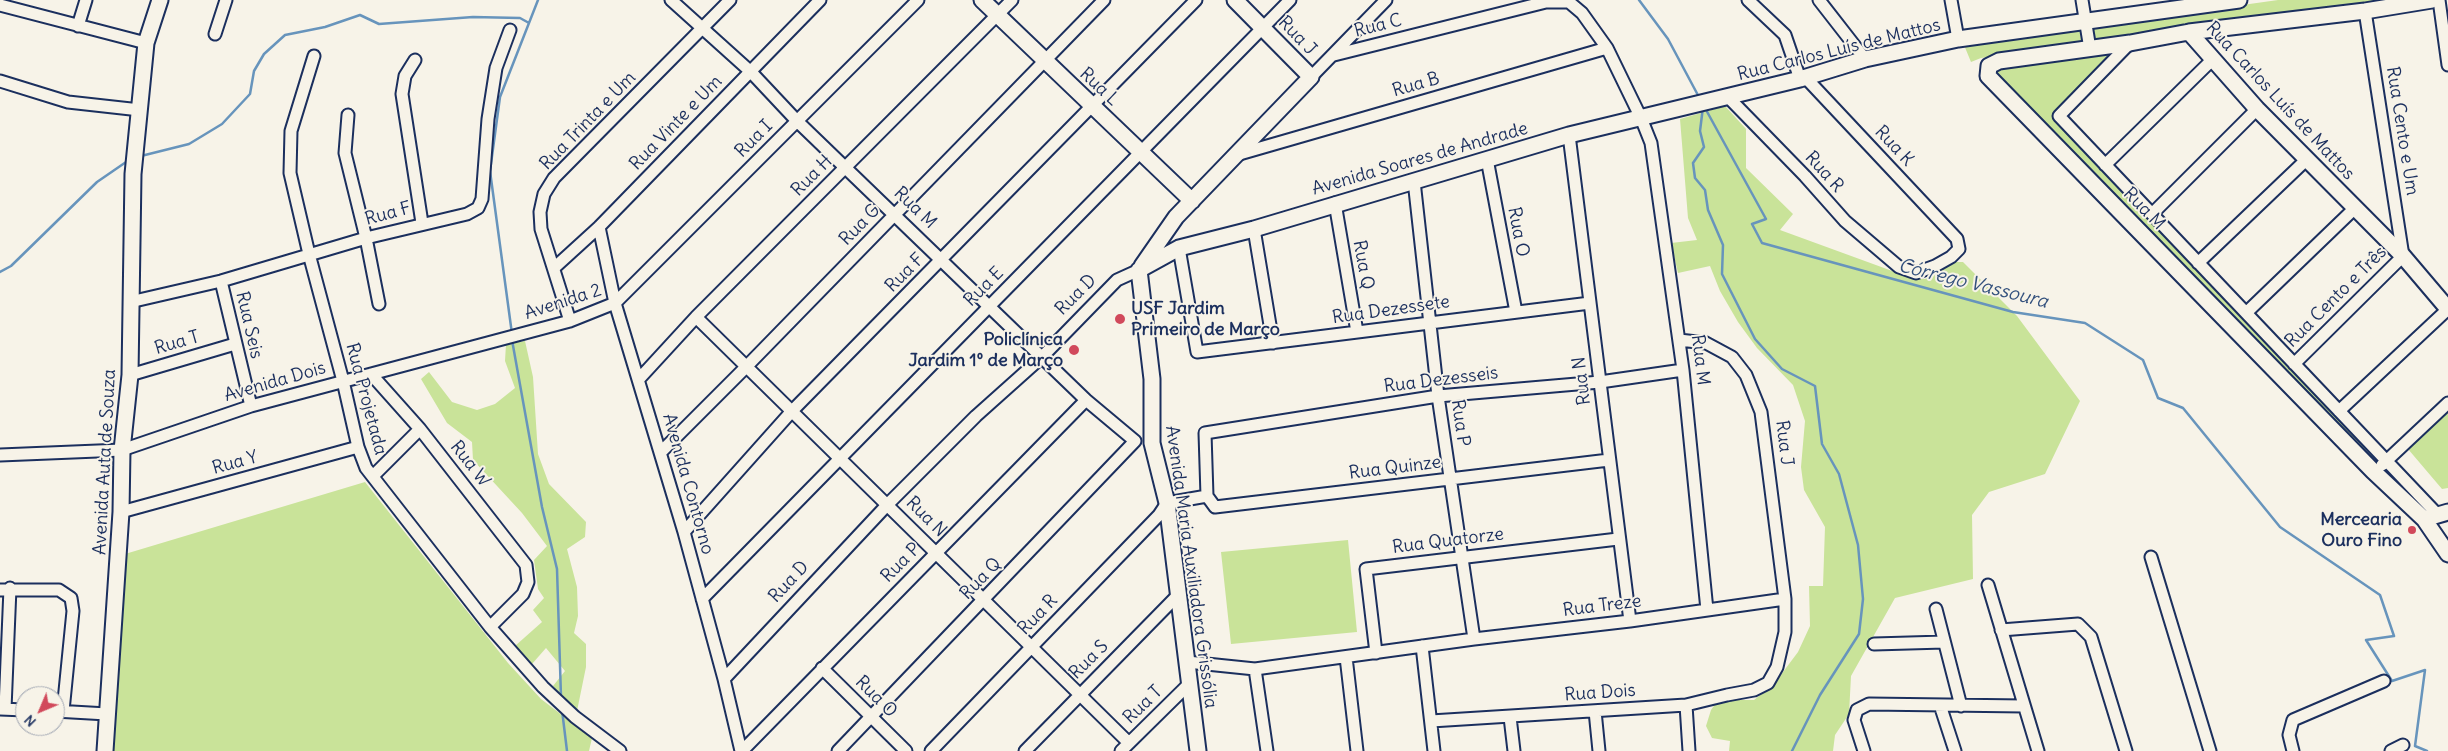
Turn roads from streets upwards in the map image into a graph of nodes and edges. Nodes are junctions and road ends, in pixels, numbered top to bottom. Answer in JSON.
{"nodes":[{"id":1,"x":86,"y":0,"type":"edge"},
{"id":2,"x":160,"y":0,"type":"edge"},
{"id":3,"x":226,"y":0,"type":"edge"},
{"id":4,"x":671,"y":0,"type":"edge"},
{"id":5,"x":730,"y":0,"type":"edge"},
{"id":6,"x":820,"y":0,"type":"edge"},
{"id":7,"x":918,"y":0,"type":"edge"},
{"id":8,"x":982,"y":0,"type":"edge"},
{"id":9,"x":1012,"y":0,"type":"edge"},
{"id":10,"x":1104,"y":0,"type":"edge"},
{"id":11,"x":1196,"y":0,"type":"edge"},
{"id":12,"x":1235,"y":0,"type":"edge"},
{"id":13,"x":1290,"y":0,"type":"edge"},
{"id":14,"x":1386,"y":0,"type":"edge"},
{"id":15,"x":1748,"y":0,"type":"edge"},
{"id":16,"x":1819,"y":0,"type":"edge"},
{"id":17,"x":1951,"y":0,"type":"edge"},
{"id":18,"x":2082,"y":0,"type":"edge"},
{"id":19,"x":2239,"y":0,"type":"edge"},
{"id":20,"x":2430,"y":0,"type":"edge"},
{"id":21,"x":1546,"y":1,"type":"edge"},
{"id":22,"x":14,"y":4,"type":"edge"},
{"id":23,"x":0,"y":5,"type":"edge"},
{"id":24,"x":2365,"y":11,"type":"junction"},
{"id":25,"x":998,"y":15,"type":"junction"},
{"id":26,"x":2085,"y":21,"type":"junction"},
{"id":27,"x":78,"y":26,"type":"junction"},
{"id":28,"x":1263,"y":27,"type":"junction"},
{"id":29,"x":703,"y":29,"type":"junction"},
{"id":30,"x":510,"y":30,"type":"dead end"},
{"id":31,"x":2189,"y":32,"type":"junction"},
{"id":32,"x":215,"y":34,"type":"dead end"},
{"id":33,"x":1958,"y":40,"type":"junction"},
{"id":34,"x":2130,"y":42,"type":"junction"},
{"id":35,"x":146,"y":43,"type":"junction"},
{"id":36,"x":1607,"y":48,"type":"junction"},
{"id":37,"x":2090,"y":49,"type":"junction"},
{"id":38,"x":1334,"y":55,"type":"junction"},
{"id":39,"x":314,"y":56,"type":"dead end"},
{"id":40,"x":1865,"y":59,"type":"junction"},
{"id":41,"x":415,"y":60,"type":"dead end"},
{"id":42,"x":1044,"y":60,"type":"junction"},
{"id":43,"x":2212,"y":60,"type":"junction"},
{"id":44,"x":2448,"y":65,"type":"edge"},
{"id":45,"x":750,"y":72,"type":"junction"},
{"id":46,"x":1311,"y":77,"type":"junction"},
{"id":47,"x":1802,"y":78,"type":"junction"},
{"id":48,"x":0,"y":81,"type":"edge"},
{"id":49,"x":1722,"y":98,"type":"junction"},
{"id":50,"x":1093,"y":106,"type":"junction"},
{"id":51,"x":2257,"y":109,"type":"junction"},
{"id":52,"x":140,"y":110,"type":"junction"},
{"id":53,"x":348,"y":115,"type":"dead end"},
{"id":54,"x":1642,"y":118,"type":"junction"},
{"id":55,"x":797,"y":121,"type":"junction"},
{"id":56,"x":1569,"y":136,"type":"junction"},
{"id":57,"x":1142,"y":152,"type":"junction"},
{"id":58,"x":1235,"y":155,"type":"junction"},
{"id":59,"x":1487,"y":159,"type":"junction"},
{"id":60,"x":2306,"y":160,"type":"junction"},
{"id":61,"x":2105,"y":165,"type":"junction"},
{"id":62,"x":846,"y":167,"type":"junction"},
{"id":63,"x":1414,"y":181,"type":"junction"},
{"id":64,"x":1192,"y":201,"type":"junction"},
{"id":65,"x":1335,"y":203,"type":"junction"},
{"id":66,"x":2355,"y":208,"type":"junction"},
{"id":67,"x":894,"y":214,"type":"junction"},
{"id":68,"x":2152,"y":214,"type":"junction"},
{"id":69,"x":422,"y":223,"type":"junction"},
{"id":70,"x":599,"y":227,"type":"junction"},
{"id":71,"x":1254,"y":229,"type":"junction"},
{"id":72,"x":366,"y":238,"type":"junction"},
{"id":73,"x":1179,"y":248,"type":"junction"},
{"id":74,"x":309,"y":254,"type":"junction"},
{"id":75,"x":2403,"y":256,"type":"junction"},
{"id":76,"x":942,"y":260,"type":"junction"},
{"id":77,"x":2198,"y":263,"type":"junction"},
{"id":78,"x":1899,"y":266,"type":"joint"},
{"id":79,"x":554,"y":268,"type":"junction"},
{"id":80,"x":1140,"y":270,"type":"junction"},
{"id":81,"x":221,"y":281,"type":"junction"},
{"id":82,"x":130,"y":302,"type":"junction"},
{"id":83,"x":1590,"y":303,"type":"junction"},
{"id":84,"x":378,"y":304,"type":"dead end"},
{"id":85,"x":615,"y":304,"type":"junction"},
{"id":86,"x":990,"y":306,"type":"junction"},
{"id":87,"x":1516,"y":312,"type":"junction"},
{"id":88,"x":2447,"y":312,"type":"edge"},
{"id":89,"x":2246,"y":313,"type":"junction"},
{"id":90,"x":696,"y":317,"type":"junction"},
{"id":91,"x":570,"y":321,"type":"junction"},
{"id":92,"x":1430,"y":322,"type":"junction"},
{"id":93,"x":1357,"y":332,"type":"junction"},
{"id":94,"x":499,"y":339,"type":"joint"},
{"id":95,"x":1678,"y":340,"type":"junction"},
{"id":96,"x":1273,"y":343,"type":"junction"},
{"id":97,"x":235,"y":344,"type":"junction"},
{"id":98,"x":1042,"y":357,"type":"junction"},
{"id":99,"x":2294,"y":364,"type":"junction"},
{"id":100,"x":746,"y":367,"type":"junction"},
{"id":101,"x":1683,"y":370,"type":"junction"},
{"id":102,"x":372,"y":374,"type":"junction"},
{"id":103,"x":130,"y":375,"type":"junction"},
{"id":104,"x":639,"y":379,"type":"junction"},
{"id":105,"x":343,"y":380,"type":"junction"},
{"id":106,"x":1600,"y":382,"type":"junction"},
{"id":107,"x":1438,"y":396,"type":"junction"},
{"id":108,"x":1086,"y":400,"type":"junction"},
{"id":109,"x":2448,"y":403,"type":"edge"},
{"id":110,"x":251,"y":406,"type":"junction"},
{"id":111,"x":792,"y":411,"type":"junction"},
{"id":112,"x":2339,"y":411,"type":"junction"},
{"id":113,"x":420,"y":429,"type":"junction"},
{"id":114,"x":1134,"y":442,"type":"junction"},
{"id":115,"x":1152,"y":443,"type":"junction"},
{"id":116,"x":358,"y":448,"type":"junction"},
{"id":117,"x":122,"y":450,"type":"junction"},
{"id":118,"x":660,"y":452,"type":"junction"},
{"id":119,"x":0,"y":455,"type":"edge"},
{"id":120,"x":840,"y":457,"type":"junction"},
{"id":121,"x":1609,"y":460,"type":"junction"},
{"id":122,"x":2387,"y":462,"type":"junction"},
{"id":123,"x":2373,"y":472,"type":"junction"},
{"id":124,"x":373,"y":476,"type":"junction"},
{"id":125,"x":1450,"y":479,"type":"junction"},
{"id":126,"x":1207,"y":496,"type":"junction"},
{"id":127,"x":1167,"y":502,"type":"junction"},
{"id":128,"x":888,"y":504,"type":"junction"},
{"id":129,"x":121,"y":512,"type":"junction"},
{"id":130,"x":2436,"y":515,"type":"edge"},
{"id":131,"x":684,"y":532,"type":"junction"},
{"id":132,"x":1618,"y":539,"type":"junction"},
{"id":133,"x":936,"y":552,"type":"junction"},
{"id":134,"x":2448,"y":554,"type":"edge"},
{"id":135,"x":1460,"y":557,"type":"junction"},
{"id":136,"x":2151,"y":557,"type":"dead end"},
{"id":137,"x":1988,"y":585,"type":"dead end"},
{"id":138,"x":5,"y":589,"type":"edge"},
{"id":139,"x":1178,"y":595,"type":"junction"},
{"id":140,"x":702,"y":599,"type":"junction"},
{"id":141,"x":1785,"y":599,"type":"junction"},
{"id":142,"x":984,"y":600,"type":"junction"},
{"id":143,"x":1936,"y":609,"type":"dead end"},
{"id":144,"x":1706,"y":610,"type":"junction"},
{"id":145,"x":1630,"y":621,"type":"junction"},
{"id":146,"x":490,"y":627,"type":"junction"},
{"id":147,"x":2001,"y":630,"type":"junction"},
{"id":148,"x":1474,"y":639,"type":"junction"},
{"id":149,"x":1944,"y":642,"type":"junction"},
{"id":150,"x":1874,"y":644,"type":"dead end"},
{"id":151,"x":1422,"y":646,"type":"junction"},
{"id":152,"x":1031,"y":648,"type":"junction"},
{"id":153,"x":1376,"y":653,"type":"junction"},
{"id":154,"x":1346,"y":657,"type":"junction"},
{"id":155,"x":1187,"y":662,"type":"junction"},
{"id":156,"x":822,"y":668,"type":"junction"},
{"id":157,"x":1255,"y":669,"type":"junction"},
{"id":158,"x":724,"y":679,"type":"junction"},
{"id":159,"x":2384,"y":681,"type":"dead end"},
{"id":160,"x":1768,"y":683,"type":"joint"},
{"id":161,"x":1190,"y":684,"type":"junction"},
{"id":162,"x":62,"y":686,"type":"edge"},
{"id":163,"x":1079,"y":694,"type":"junction"},
{"id":164,"x":1940,"y":705,"type":"junction"},
{"id":165,"x":1686,"y":706,"type":"junction"},
{"id":166,"x":1961,"y":706,"type":"junction"},
{"id":167,"x":2024,"y":706,"type":"junction"},
{"id":168,"x":3,"y":709,"type":"edge"},
{"id":169,"x":65,"y":711,"type":"edge"},
{"id":170,"x":1595,"y":711,"type":"junction"},
{"id":171,"x":107,"y":714,"type":"junction"},
{"id":172,"x":871,"y":716,"type":"junction"},
{"id":173,"x":1510,"y":717,"type":"junction"},
{"id":174,"x":1431,"y":721,"type":"junction"},
{"id":175,"x":2403,"y":745,"type":"dead end"},
{"id":176,"x":1125,"y":747,"type":"edge"},
{"id":177,"x":105,"y":751,"type":"edge"},
{"id":178,"x":620,"y":751,"type":"edge"},
{"id":179,"x":741,"y":751,"type":"edge"},
{"id":180,"x":838,"y":751,"type":"edge"},
{"id":181,"x":906,"y":751,"type":"edge"},
{"id":182,"x":931,"y":751,"type":"edge"},
{"id":183,"x":1026,"y":751,"type":"edge"},
{"id":184,"x":1198,"y":751,"type":"edge"},
{"id":185,"x":1267,"y":751,"type":"edge"},
{"id":186,"x":1357,"y":751,"type":"edge"},
{"id":187,"x":1434,"y":751,"type":"edge"},
{"id":188,"x":1514,"y":751,"type":"edge"},
{"id":189,"x":1599,"y":751,"type":"edge"},
{"id":190,"x":1689,"y":751,"type":"edge"},
{"id":191,"x":1864,"y":751,"type":"edge"},
{"id":192,"x":1955,"y":751,"type":"edge"},
{"id":193,"x":2038,"y":751,"type":"edge"},
{"id":194,"x":2126,"y":751,"type":"edge"},
{"id":195,"x":2210,"y":751,"type":"edge"},
{"id":196,"x":2293,"y":751,"type":"edge"},
{"id":197,"x":2391,"y":751,"type":"edge"}],
"edges":[{"from":1,"to":27,"type":"street"},
{"from":2,"to":35,"type":"street"},
{"from":3,"to":32,"type":"street"},
{"from":4,"to":29,"type":"street","name":"Rua M"},
{"from":5,"to":29,"type":"street","name":"Rua Trinta e Um"},
{"from":6,"to":45,"type":"street","name":"Rua Vinte e Um"},
{"from":7,"to":55,"type":"street","name":"Rua I"},
{"from":8,"to":25,"type":"street","name":"Rua L"},
{"from":9,"to":25,"type":"street","name":"Rua H"},
{"from":10,"to":42,"type":"street","name":"Rua G"},
{"from":11,"to":50,"type":"street","name":"Rua F"},
{"from":12,"to":28,"type":"street","name":"Rua J"},
{"from":13,"to":28,"type":"street","name":"Rua E"},
{"from":14,"to":38,"type":"street"},
{"from":15,"to":47,"type":"street"},
{"from":16,"to":40,"type":"street"},
{"from":17,"to":33,"type":"street"},
{"from":18,"to":26,"type":"street"},
{"from":19,"to":26,"type":"street","name":"Rua Carlos Luís de Mattos"},
{"from":20,"to":24,"type":"street","name":"Rua Carlos Luís de Mattos"},
{"from":20,"to":44,"type":"street"},
{"from":21,"to":36,"type":"street"},
{"from":21,"to":38,"type":"street","name":"Rua C"},
{"from":22,"to":23,"type":"street"},
{"from":22,"to":27,"type":"street"},
{"from":24,"to":31,"type":"street","name":"Rua Carlos Luís de Mattos"},
{"from":24,"to":75,"type":"street","name":"Rua Cento e Um"},
{"from":25,"to":42,"type":"street","name":"Rua L"},
{"from":25,"to":62,"type":"street","name":"Rua H"},
{"from":26,"to":33,"type":"street","name":"Rua Carlos Luís de Mattos"},
{"from":26,"to":37,"type":"street"},
{"from":27,"to":35,"type":"street"},
{"from":28,"to":46,"type":"street","name":"Rua J"},
{"from":28,"to":57,"type":"street","name":"Rua E"},
{"from":29,"to":45,"type":"street","name":"Rua M"},
{"from":29,"to":79,"type":"street","name":"Rua Trinta e Um"},
{"from":30,"to":69,"type":"street","name":"Rua F"},
{"from":31,"to":34,"type":"street","name":"Rua M"},
{"from":31,"to":43,"type":"street","name":"Rua Carlos Luís de Mattos"},
{"from":33,"to":40,"type":"street","name":"Rua Carlos Luís de Mattos"},
{"from":34,"to":37,"type":"street","name":"Rua M"},
{"from":34,"to":61,"type":"street","name":"Rua M"},
{"from":35,"to":52,"type":"street"},
{"from":36,"to":54,"type":"street"},
{"from":36,"to":58,"type":"street","name":"Rua B"},
{"from":37,"to":123,"type":"street","name":"Rua M"},
{"from":38,"to":46,"type":"street"},
{"from":39,"to":74,"type":"street","name":"Rua Projetada"},
{"from":40,"to":47,"type":"street","name":"Rua Carlos Luís de Mattos"},
{"from":41,"to":69,"type":"street"},
{"from":42,"to":50,"type":"street","name":"Rua L"},
{"from":42,"to":67,"type":"street","name":"Rua G"},
{"from":43,"to":51,"type":"street","name":"Rua Carlos Luís de Mattos"},
{"from":43,"to":61,"type":"street"},
{"from":45,"to":55,"type":"street","name":"Rua M"},
{"from":45,"to":70,"type":"street","name":"Rua Vinte e Um"},
{"from":46,"to":58,"type":"street"},
{"from":47,"to":49,"type":"street","name":"Rua Carlos Luís de Mattos"},
{"from":47,"to":78,"type":"street","name":"Rua K"},
{"from":48,"to":52,"type":"street"},
{"from":49,"to":54,"type":"street","name":"Avenida Soares de Andrade"},
{"from":49,"to":78,"type":"street","name":"Rua R"},
{"from":50,"to":57,"type":"street","name":"Rua L"},
{"from":50,"to":76,"type":"street","name":"Rua F"},
{"from":51,"to":60,"type":"street","name":"Rua Carlos Luís de Mattos"},
{"from":51,"to":68,"type":"street"},
{"from":52,"to":82,"type":"street","name":"Avenida Auta de Souza"},
{"from":53,"to":72,"type":"street"},
{"from":54,"to":56,"type":"street","name":"Avenida Soares de Andrade"},
{"from":54,"to":95,"type":"street","name":"Rua M"},
{"from":55,"to":62,"type":"street","name":"Rua M"},
{"from":55,"to":85,"type":"street","name":"Rua I"},
{"from":56,"to":59,"type":"street","name":"Avenida Soares de Andrade"},
{"from":56,"to":83,"type":"street","name":"Rua N"},
{"from":57,"to":64,"type":"street","name":"Rua L"},
{"from":57,"to":86,"type":"street","name":"Rua E"},
{"from":58,"to":64,"type":"street"},
{"from":59,"to":63,"type":"street","name":"Avenida Soares de Andrade"},
{"from":59,"to":87,"type":"street","name":"Rua O"},
{"from":60,"to":66,"type":"street","name":"Rua Carlos Luís de Mattos"},
{"from":60,"to":77,"type":"street"},
{"from":61,"to":68,"type":"street","name":"Rua M"},
{"from":62,"to":67,"type":"street","name":"Rua M"},
{"from":62,"to":90,"type":"street","name":"Rua H"},
{"from":63,"to":65,"type":"street","name":"Avenida Soares de Andrade"},
{"from":63,"to":92,"type":"street","name":"Rua P"},
{"from":64,"to":80,"type":"street"},
{"from":65,"to":71,"type":"street","name":"Avenida Soares de Andrade"},
{"from":65,"to":93,"type":"street","name":"Rua Q"},
{"from":66,"to":75,"type":"street","name":"Rua Carlos Luís de Mattos"},
{"from":66,"to":89,"type":"street"},
{"from":67,"to":76,"type":"street","name":"Rua M"},
{"from":67,"to":100,"type":"street","name":"Rua G"},
{"from":68,"to":77,"type":"street","name":"Rua M"},
{"from":69,"to":72,"type":"street","name":"Rua F"},
{"from":70,"to":79,"type":"street","name":"Rua Vinte e Um"},
{"from":70,"to":85,"type":"street","name":"Avenida Contorno"},
{"from":71,"to":73,"type":"street","name":"Avenida Soares de Andrade"},
{"from":71,"to":96,"type":"street"},
{"from":72,"to":74,"type":"street","name":"Rua F"},
{"from":72,"to":84,"type":"street"},
{"from":73,"to":80,"type":"street","name":"Avenida Soares de Andrade"},
{"from":73,"to":96,"type":"street","name":"Rua Dezessete"},
{"from":74,"to":81,"type":"street","name":"Rua F"},
{"from":74,"to":105,"type":"street","name":"Rua Projetada"},
{"from":75,"to":88,"type":"street","name":"Rua Carlos Luís de Mattos"},
{"from":75,"to":99,"type":"street","name":"Rua Cento e Três"},
{"from":76,"to":86,"type":"street","name":"Rua M"},
{"from":76,"to":111,"type":"street","name":"Rua F"},
{"from":77,"to":89,"type":"street","name":"Rua M"},
{"from":79,"to":91,"type":"street","name":"Rua Trinta e Um"},
{"from":80,"to":98,"type":"street","name":"Rua D"},
{"from":80,"to":115,"type":"street","name":"Avenida Maria Auxiliadora Grissólia"},
{"from":81,"to":82,"type":"street","name":"Rua F"},
{"from":81,"to":97,"type":"street","name":"Rua Seis"},
{"from":82,"to":103,"type":"street","name":"Avenida Auta de Souza"},
{"from":83,"to":87,"type":"street","name":"Rua Dezessete"},
{"from":83,"to":106,"type":"street","name":"Rua N"},
{"from":85,"to":91,"type":"street","name":"Avenida 2"},
{"from":85,"to":104,"type":"street","name":"Avenida Contorno"},
{"from":86,"to":98,"type":"street","name":"Rua M"},
{"from":86,"to":120,"type":"street","name":"Rua E"},
{"from":87,"to":92,"type":"street","name":"Rua Dezessete"},
{"from":88,"to":112,"type":"street"},
{"from":89,"to":99,"type":"street","name":"Rua M"},
{"from":90,"to":100,"type":"street","name":"Rua N"},
{"from":90,"to":104,"type":"street","name":"Rua H"},
{"from":91,"to":94,"type":"street","name":"Avenida 2"},
{"from":92,"to":93,"type":"street","name":"Rua Dezessete"},
{"from":92,"to":107,"type":"street","name":"Rua P"},
{"from":93,"to":96,"type":"street","name":"Rua Dezessete"},
{"from":94,"to":102,"type":"street","name":"Avenida Dois"},
{"from":95,"to":101,"type":"street","name":"Rua M"},
{"from":95,"to":141,"type":"street","name":"Rua J"},
{"from":97,"to":103,"type":"street","name":"Rua T"},
{"from":97,"to":110,"type":"street","name":"Rua Seis"},
{"from":98,"to":108,"type":"street","name":"Rua M"},
{"from":98,"to":128,"type":"street","name":"Rua D"},
{"from":99,"to":112,"type":"street","name":"Rua M"},
{"from":100,"to":111,"type":"street","name":"Rua N"},
{"from":100,"to":118,"type":"street","name":"Rua G"},
{"from":101,"to":106,"type":"street","name":"Rua Dezesseis"},
{"from":101,"to":144,"type":"street","name":"Rua M"},
{"from":102,"to":105,"type":"street","name":"Avenida Dois"},
{"from":102,"to":113,"type":"street","name":"Rua W"},
{"from":103,"to":117,"type":"street","name":"Avenida Auta de Souza"},
{"from":104,"to":118,"type":"street","name":"Avenida Contorno"},
{"from":105,"to":110,"type":"street","name":"Avenida Dois"},
{"from":105,"to":116,"type":"street","name":"Rua Projetada"},
{"from":106,"to":107,"type":"street","name":"Rua Dezesseis"},
{"from":106,"to":121,"type":"street","name":"Rua N"},
{"from":107,"to":125,"type":"street","name":"Rua P"},
{"from":107,"to":126,"type":"street","name":"Rua Dezesseis"},
{"from":108,"to":114,"type":"street","name":"Rua M"},
{"from":108,"to":133,"type":"street","name":"Rua P"},
{"from":109,"to":122,"type":"street"},
{"from":110,"to":117,"type":"street","name":"Avenida Dois"},
{"from":111,"to":120,"type":"street","name":"Rua N"},
{"from":111,"to":131,"type":"street","name":"Rua F"},
{"from":112,"to":122,"type":"street","name":"Rua M"},
{"from":113,"to":124,"type":"street"},
{"from":113,"to":146,"type":"street","name":"Rua W"},
{"from":114,"to":115,"type":"street"},
{"from":114,"to":142,"type":"street","name":"Rua Q"},
{"from":115,"to":127,"type":"street","name":"Avenida Maria Auxiliadora Grissólia"},
{"from":116,"to":124,"type":"street","name":"Rua Projetada"},
{"from":116,"to":129,"type":"street","name":"Rua Y"},
{"from":117,"to":119,"type":"street","name":"Avenida Dois"},
{"from":117,"to":129,"type":"street","name":"Avenida Auta de Souza"},
{"from":118,"to":131,"type":"street","name":"Avenida Contorno"},
{"from":120,"to":128,"type":"street","name":"Rua N"},
{"from":120,"to":140,"type":"street","name":"Rua E"},
{"from":121,"to":125,"type":"street","name":"Rua Quinze"},
{"from":121,"to":132,"type":"street","name":"Rua N"},
{"from":122,"to":123,"type":"street"},
{"from":122,"to":130,"type":"street","name":"Rua M"},
{"from":123,"to":130,"type":"street","name":"Rua M"},
{"from":124,"to":146,"type":"street","name":"Rua Projetada"},
{"from":125,"to":126,"type":"street","name":"Rua Quinze"},
{"from":125,"to":135,"type":"street","name":"Rua P"},
{"from":126,"to":127,"type":"street"},
{"from":127,"to":139,"type":"street","name":"Avenida Maria Auxiliadora Grissólia"},
{"from":127,"to":152,"type":"street","name":"Rua R"},
{"from":128,"to":133,"type":"street","name":"Rua N"},
{"from":128,"to":158,"type":"street","name":"Rua D"},
{"from":129,"to":171,"type":"street","name":"Avenida Auta de Souza"},
{"from":130,"to":134,"type":"street"},
{"from":131,"to":140,"type":"street","name":"Avenida Contorno"},
{"from":132,"to":135,"type":"street","name":"Rua Quatorze"},
{"from":132,"to":145,"type":"street","name":"Rua N"},
{"from":133,"to":142,"type":"street","name":"Rua N"},
{"from":133,"to":156,"type":"street","name":"Rua P"},
{"from":135,"to":148,"type":"street","name":"Rua P"},
{"from":135,"to":153,"type":"street","name":"Rua Quatorze"},
{"from":136,"to":195,"type":"street"},
{"from":137,"to":147,"type":"street"},
{"from":138,"to":162,"type":"street"},
{"from":138,"to":168,"type":"street"},
{"from":139,"to":155,"type":"street","name":"Avenida Maria Auxiliadora Grissólia"},
{"from":139,"to":163,"type":"street","name":"Rua S"},
{"from":140,"to":158,"type":"street","name":"Avenida Contorno"},
{"from":141,"to":144,"type":"street","name":"Rua Treze"},
{"from":141,"to":160,"type":"street","name":"Rua J"},
{"from":142,"to":152,"type":"street","name":"Rua N"},
{"from":142,"to":172,"type":"street","name":"Rua Q"},
{"from":143,"to":149,"type":"street"},
{"from":144,"to":145,"type":"street","name":"Rua Treze"},
{"from":145,"to":148,"type":"street","name":"Rua Treze"},
{"from":146,"to":178,"type":"street","name":"Rua Projetada"},
{"from":147,"to":167,"type":"street"},
{"from":147,"to":194,"type":"street"},
{"from":148,"to":151,"type":"street","name":"Rua Treze"},
{"from":149,"to":150,"type":"street"},
{"from":149,"to":166,"type":"street"},
{"from":151,"to":153,"type":"street","name":"Rua Treze"},
{"from":151,"to":174,"type":"street"},
{"from":152,"to":163,"type":"street","name":"Rua N"},
{"from":152,"to":182,"type":"street","name":"Rua R"},
{"from":153,"to":154,"type":"street","name":"Rua Treze"},
{"from":154,"to":157,"type":"street","name":"Rua Treze"},
{"from":154,"to":186,"type":"street"},
{"from":155,"to":157,"type":"street","name":"Rua Treze"},
{"from":155,"to":161,"type":"street","name":"Avenida Maria Auxiliadora Grissólia"},
{"from":156,"to":172,"type":"street","name":"Rua O"},
{"from":156,"to":179,"type":"street","name":"Rua P"},
{"from":157,"to":185,"type":"street"},
{"from":158,"to":179,"type":"street","name":"Avenida Contorno"},
{"from":159,"to":196,"type":"street"},
{"from":160,"to":165,"type":"street","name":"Rua Dois"},
{"from":161,"to":176,"type":"street","name":"Rua T"},
{"from":161,"to":184,"type":"street","name":"Avenida Maria Auxiliadora Grissólia"},
{"from":163,"to":176,"type":"street","name":"Rua N"},
{"from":163,"to":183,"type":"street","name":"Rua S"},
{"from":164,"to":166,"type":"street"},
{"from":164,"to":191,"type":"street"},
{"from":164,"to":192,"type":"street"},
{"from":165,"to":170,"type":"street","name":"Rua Dois"},
{"from":165,"to":190,"type":"street"},
{"from":166,"to":167,"type":"street"},
{"from":167,"to":193,"type":"street"},
{"from":169,"to":171,"type":"street"},
{"from":170,"to":173,"type":"street","name":"Rua Dois"},
{"from":170,"to":189,"type":"street"},
{"from":171,"to":177,"type":"street","name":"Avenida Auta de Souza"},
{"from":172,"to":180,"type":"street","name":"Rua Q"},
{"from":172,"to":181,"type":"street","name":"Rua O"},
{"from":173,"to":174,"type":"street","name":"Rua Dois"},
{"from":173,"to":188,"type":"street"},
{"from":174,"to":187,"type":"street"},
{"from":175,"to":197,"type":"street"}]}
